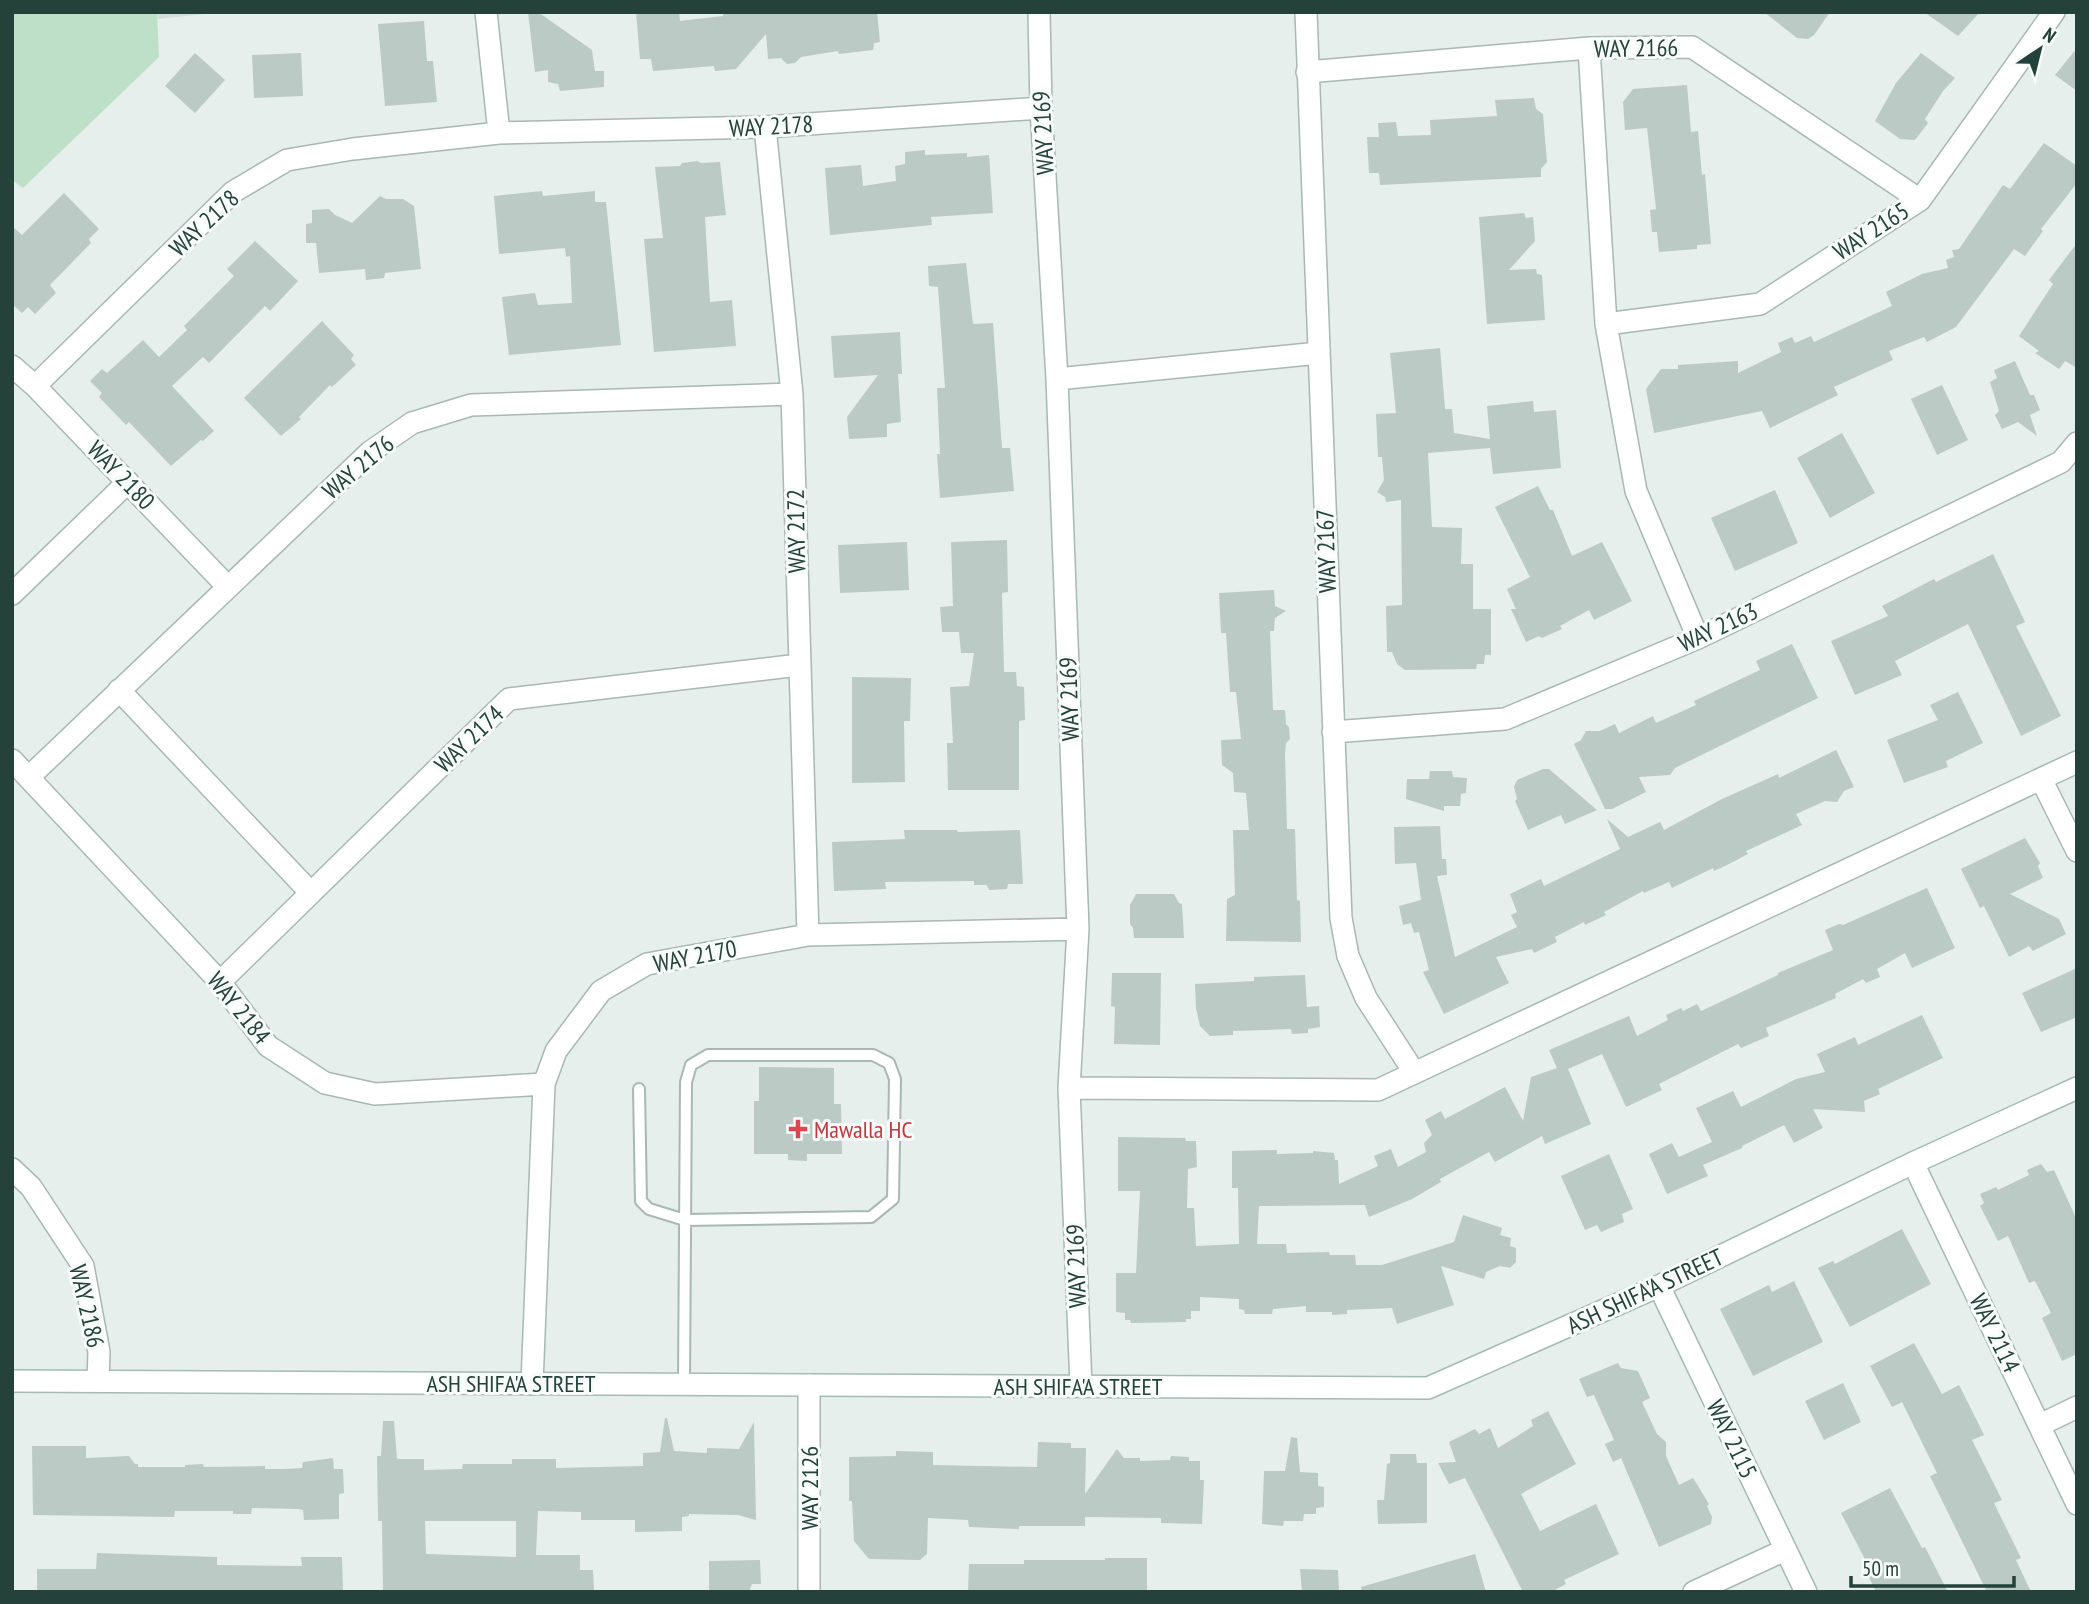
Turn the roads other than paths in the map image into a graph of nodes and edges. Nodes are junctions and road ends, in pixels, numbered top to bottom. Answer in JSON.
{"nodes":[{"id":1,"x":486,"y":12,"type":"edge"},
{"id":2,"x":1039,"y":12,"type":"edge"},
{"id":3,"x":1306,"y":12,"type":"edge"},
{"id":4,"x":2054,"y":12,"type":"edge"},
{"id":5,"x":1589,"y":48,"type":"junction"},
{"id":6,"x":1307,"y":72,"type":"junction"},
{"id":7,"x":1041,"y":108,"type":"junction"},
{"id":8,"x":765,"y":127,"type":"junction"},
{"id":9,"x":499,"y":133,"type":"junction"},
{"id":10,"x":1920,"y":200,"type":"junction"},
{"id":11,"x":1606,"y":324,"type":"junction"},
{"id":12,"x":1319,"y":353,"type":"junction"},
{"id":13,"x":12,"y":366,"type":"edge"},
{"id":14,"x":1057,"y":379,"type":"junction"},
{"id":15,"x":35,"y":386,"type":"junction"},
{"id":16,"x":792,"y":394,"type":"junction"},
{"id":17,"x":2077,"y":443,"type":"edge"},
{"id":18,"x":128,"y":482,"type":"junction"},
{"id":19,"x":227,"y":586,"type":"junction"},
{"id":20,"x":12,"y":594,"type":"edge"},
{"id":21,"x":1698,"y":638,"type":"junction"},
{"id":22,"x":799,"y":665,"type":"junction"},
{"id":23,"x":119,"y":690,"type":"junction"},
{"id":24,"x":1333,"y":732,"type":"junction"},
{"id":25,"x":12,"y":760,"type":"edge"},
{"id":26,"x":2077,"y":762,"type":"edge"},
{"id":27,"x":29,"y":777,"type":"junction"},
{"id":28,"x":2041,"y":779,"type":"junction"},
{"id":29,"x":2077,"y":851,"type":"edge"},
{"id":30,"x":311,"y":893,"type":"junction"},
{"id":31,"x":1078,"y":929,"type":"junction"},
{"id":32,"x":808,"y":935,"type":"junction"},
{"id":33,"x":220,"y":982,"type":"junction"},
{"id":34,"x":1414,"y":1072,"type":"junction"},
{"id":35,"x":544,"y":1084,"type":"junction"},
{"id":36,"x":1069,"y":1088,"type":"junction"},
{"id":37,"x":2077,"y":1088,"type":"edge"},
{"id":38,"x":639,"y":1089,"type":"dead end"},
{"id":39,"x":1913,"y":1163,"type":"junction"},
{"id":40,"x":12,"y":1169,"type":"edge"},
{"id":41,"x":685,"y":1220,"type":"junction"},
{"id":42,"x":1659,"y":1286,"type":"junction"},
{"id":43,"x":12,"y":1381,"type":"edge"},
{"id":44,"x":98,"y":1381,"type":"junction"},
{"id":45,"x":532,"y":1384,"type":"junction"},
{"id":46,"x":684,"y":1384,"type":"junction"},
{"id":47,"x":809,"y":1385,"type":"junction"},
{"id":48,"x":1081,"y":1386,"type":"junction"},
{"id":49,"x":2077,"y":1407,"type":"edge"},
{"id":50,"x":2040,"y":1425,"type":"junction"},
{"id":51,"x":2077,"y":1504,"type":"edge"},
{"id":52,"x":1786,"y":1550,"type":"junction"},
{"id":53,"x":809,"y":1592,"type":"edge"},
{"id":54,"x":1694,"y":1592,"type":"edge"},
{"id":55,"x":1805,"y":1592,"type":"edge"}],
"edges":[{"from":1,"to":9,"type":"street"},
{"from":2,"to":7,"type":"street","name":"WAY 2169"},
{"from":3,"to":6,"type":"street","name":"WAY 2167"},
{"from":4,"to":10,"type":"street","name":"WAY 2165"},
{"from":5,"to":6,"type":"street","name":"WAY 2166"},
{"from":5,"to":10,"type":"street","name":"WAY 2166"},
{"from":5,"to":11,"type":"street"},
{"from":6,"to":12,"type":"street","name":"WAY 2167"},
{"from":7,"to":8,"type":"street","name":"WAY 2178"},
{"from":7,"to":14,"type":"street","name":"WAY 2169"},
{"from":8,"to":9,"type":"street","name":"WAY 2178"},
{"from":8,"to":16,"type":"street","name":"WAY 2172"},
{"from":9,"to":15,"type":"street","name":"WAY 2178"},
{"from":10,"to":11,"type":"street","name":"WAY 2165"},
{"from":11,"to":21,"type":"street"},
{"from":12,"to":14,"type":"street"},
{"from":12,"to":24,"type":"street","name":"WAY 2167"},
{"from":13,"to":15,"type":"street","name":"WAY 2180"},
{"from":14,"to":31,"type":"street","name":"WAY 2169"},
{"from":15,"to":18,"type":"street","name":"WAY 2180"},
{"from":16,"to":19,"type":"street","name":"WAY 2176"},
{"from":16,"to":22,"type":"street","name":"WAY 2172"},
{"from":17,"to":21,"type":"street","name":"WAY 2163"},
{"from":18,"to":19,"type":"street","name":"WAY 2180"},
{"from":18,"to":20,"type":"street"},
{"from":19,"to":23,"type":"street","name":"WAY 2176"},
{"from":21,"to":24,"type":"street","name":"WAY 2163"},
{"from":22,"to":30,"type":"street","name":"WAY 2174"},
{"from":22,"to":32,"type":"street","name":"WAY 2172"},
{"from":23,"to":27,"type":"street","name":"WAY 2176"},
{"from":23,"to":30,"type":"street"},
{"from":24,"to":34,"type":"street","name":"WAY 2167"},
{"from":25,"to":27,"type":"street","name":"WAY 2184"},
{"from":26,"to":28,"type":"street"},
{"from":27,"to":33,"type":"street","name":"WAY 2184"},
{"from":28,"to":29,"type":"street"},
{"from":28,"to":34,"type":"street"},
{"from":30,"to":33,"type":"street","name":"WAY 2174"},
{"from":31,"to":32,"type":"street","name":"WAY 2170"},
{"from":31,"to":36,"type":"street","name":"WAY 2169"},
{"from":32,"to":35,"type":"street","name":"WAY 2170"},
{"from":33,"to":35,"type":"street","name":"WAY 2184"},
{"from":34,"to":36,"type":"street"},
{"from":35,"to":45,"type":"street","name":"WAY 2170"},
{"from":36,"to":48,"type":"street","name":"WAY 2169"},
{"from":37,"to":39,"type":"street","name":"ASH SHIFA'A STREET"},
{"from":38,"to":41,"type":"lane"},
{"from":39,"to":42,"type":"street","name":"ASH SHIFA'A STREET"},
{"from":39,"to":50,"type":"street","name":"WAY 2114"},
{"from":40,"to":44,"type":"street","name":"WAY 2186"},
{"from":41,"to":41,"type":"lane"},
{"from":41,"to":46,"type":"lane"},
{"from":42,"to":48,"type":"street","name":"ASH SHIFA'A STREET"},
{"from":42,"to":52,"type":"street","name":"WAY 2115"},
{"from":43,"to":44,"type":"street","name":"ASH SHIFA'A STREET"},
{"from":44,"to":45,"type":"street","name":"ASH SHIFA'A STREET"},
{"from":45,"to":46,"type":"street","name":"ASH SHIFA'A STREET"},
{"from":46,"to":47,"type":"street","name":"ASH SHIFA'A STREET"},
{"from":47,"to":48,"type":"street","name":"ASH SHIFA'A STREET"},
{"from":47,"to":53,"type":"street","name":"WAY 2126"},
{"from":49,"to":50,"type":"street"},
{"from":50,"to":51,"type":"street","name":"WAY 2114"},
{"from":52,"to":54,"type":"street"},
{"from":52,"to":55,"type":"street","name":"WAY 2115"}]}
